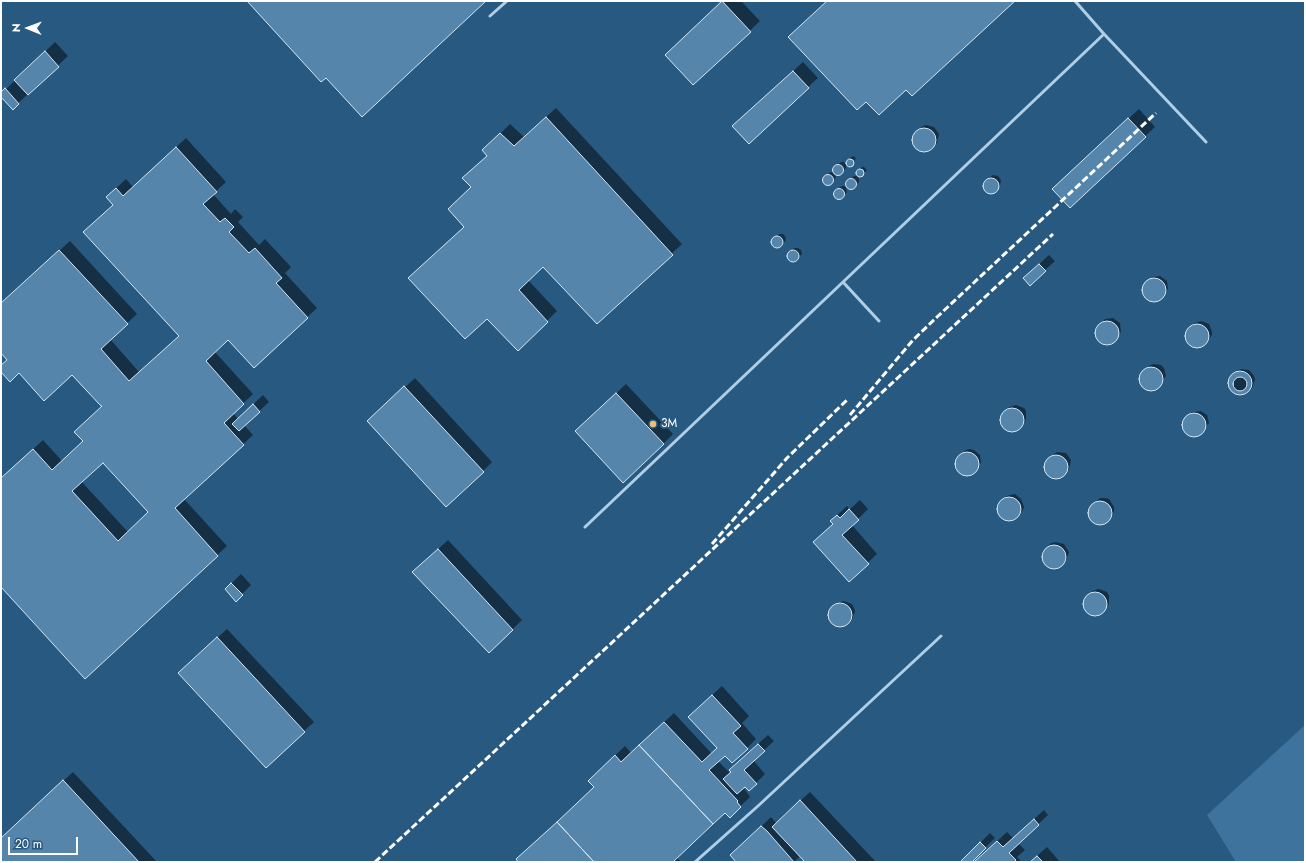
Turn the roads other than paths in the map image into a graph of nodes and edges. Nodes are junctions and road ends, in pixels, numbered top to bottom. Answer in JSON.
{"nodes":[{"id":1,"x":507,"y":1,"type":"edge"},
{"id":2,"x":1074,"y":1,"type":"edge"},
{"id":3,"x":490,"y":16,"type":"dead end"},
{"id":4,"x":1104,"y":34,"type":"junction"},
{"id":5,"x":1206,"y":142,"type":"dead end"},
{"id":6,"x":843,"y":282,"type":"junction"},
{"id":7,"x":879,"y":321,"type":"dead end"},
{"id":8,"x":585,"y":527,"type":"dead end"},
{"id":9,"x":941,"y":636,"type":"dead end"},
{"id":10,"x":695,"y":862,"type":"edge"}],
"edges":[{"from":1,"to":3,"type":"lane"},
{"from":2,"to":4,"type":"lane"},
{"from":4,"to":5,"type":"lane"},
{"from":4,"to":6,"type":"lane"},
{"from":6,"to":7,"type":"lane"},
{"from":6,"to":8,"type":"lane"},
{"from":9,"to":10,"type":"lane"}]}
